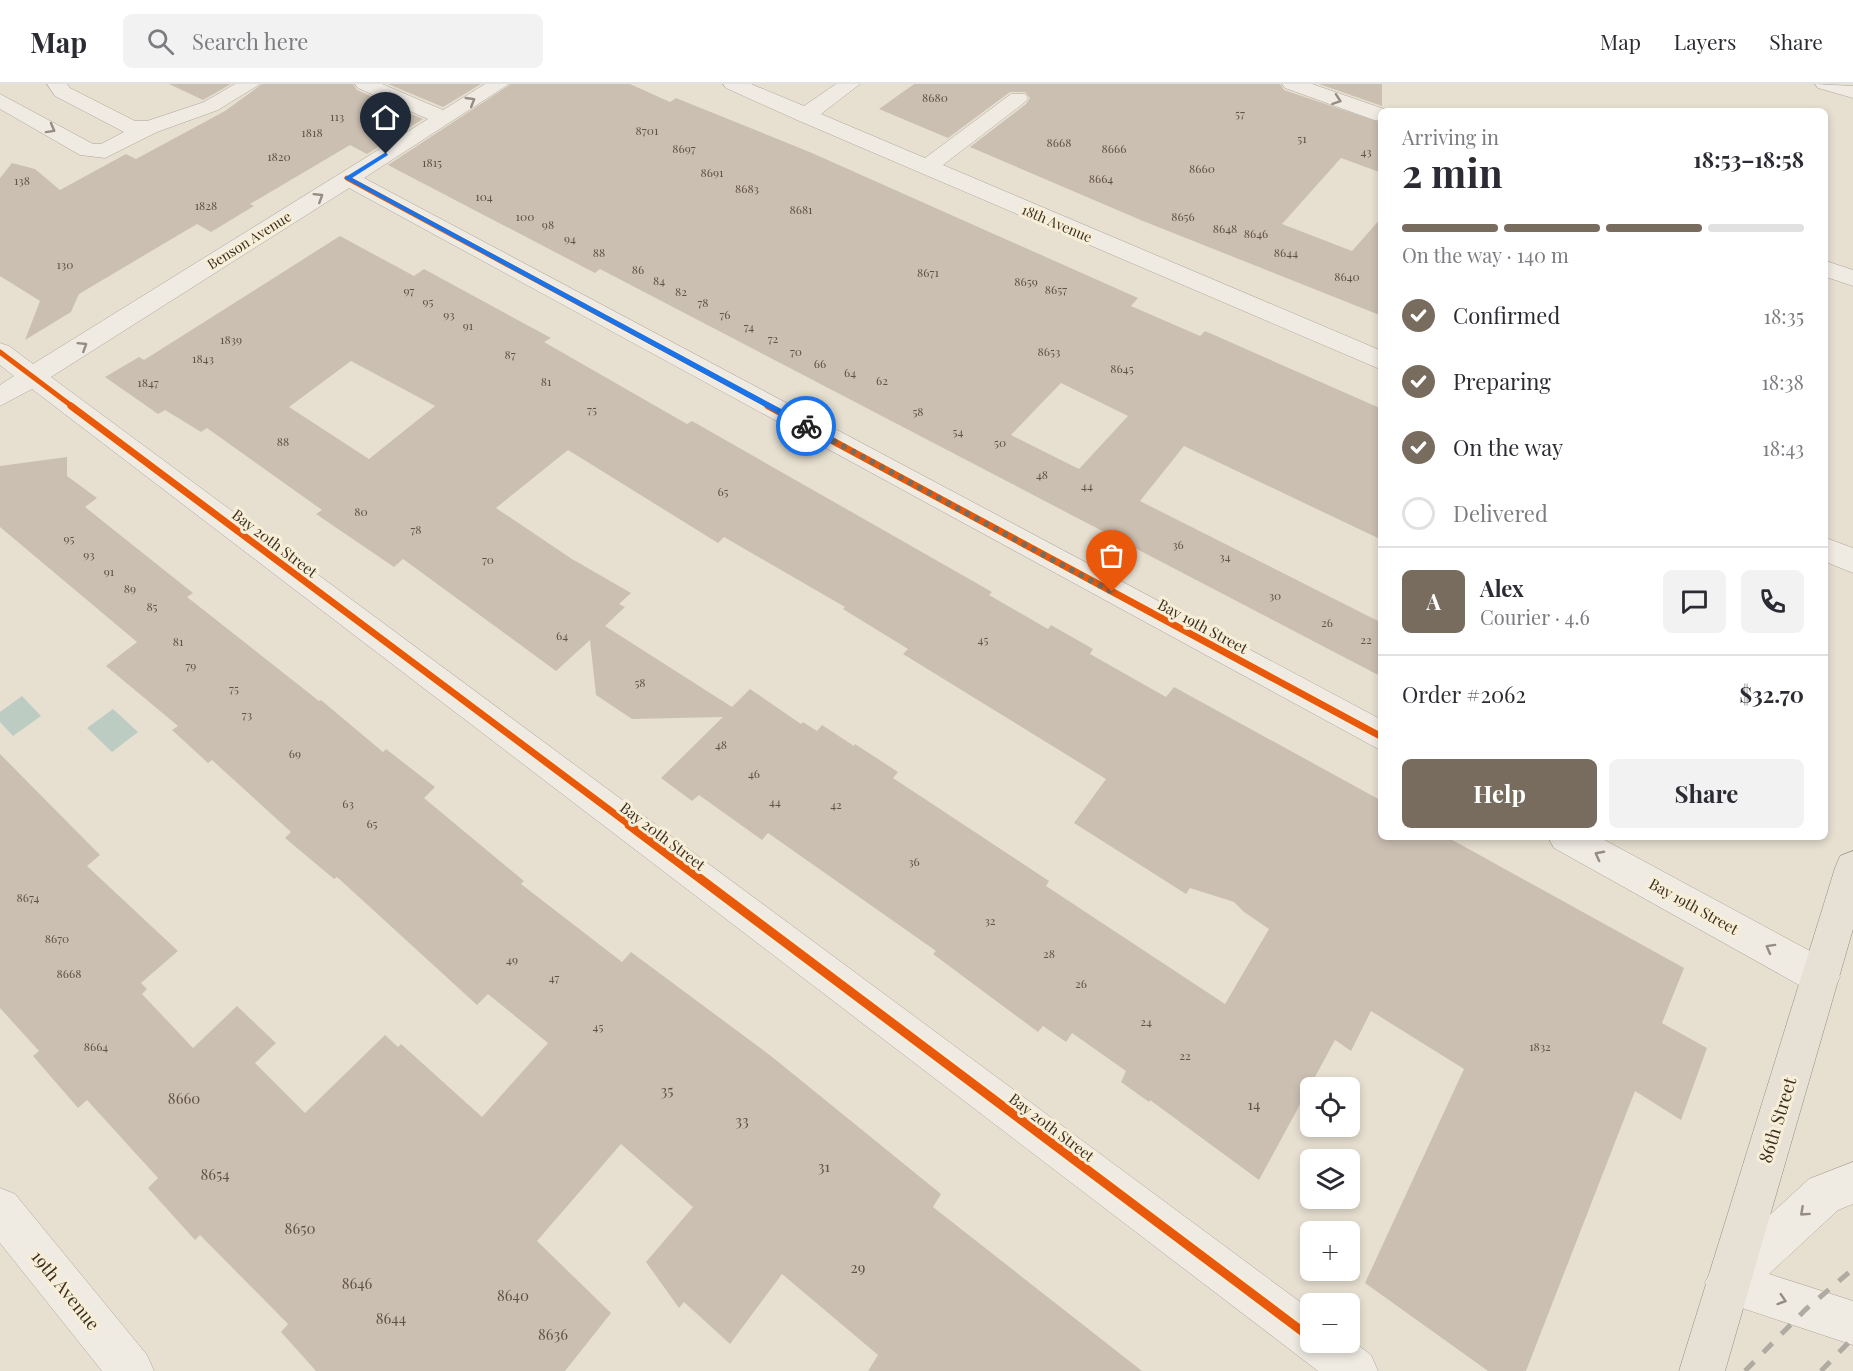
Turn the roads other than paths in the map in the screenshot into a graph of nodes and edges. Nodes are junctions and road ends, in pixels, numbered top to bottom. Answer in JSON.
{"nodes":[{"id":1,"x":57,"y":84,"type":"edge"},
{"id":2,"x":250,"y":84,"type":"edge"},
{"id":3,"x":365,"y":84,"type":"edge"},
{"id":4,"x":499,"y":84,"type":"edge"},
{"id":5,"x":733,"y":84,"type":"edge"},
{"id":6,"x":850,"y":84,"type":"edge"},
{"id":7,"x":1292,"y":84,"type":"edge"},
{"id":8,"x":1825,"y":84,"type":"edge"},
{"id":9,"x":1853,"y":92,"type":"edge"},
{"id":10,"x":1018,"y":98,"type":"dead end"},
{"id":11,"x":0,"y":100,"type":"edge"},
{"id":12,"x":1378,"y":114,"type":"edge"},
{"id":13,"x":805,"y":115,"type":"junction"},
{"id":14,"x":443,"y":118,"type":"junction"},
{"id":15,"x":149,"y":127,"type":"junction"},
{"id":16,"x":926,"y":167,"type":"junction"},
{"id":17,"x":347,"y":178,"type":"junction"},
{"id":18,"x":1828,"y":270,"type":"edge"},
{"id":19,"x":1853,"y":278,"type":"edge"},
{"id":20,"x":0,"y":352,"type":"edge"},
{"id":21,"x":1378,"y":359,"type":"edge"},
{"id":22,"x":33,"y":377,"type":"junction"},
{"id":23,"x":0,"y":397,"type":"edge"},
{"id":24,"x":1828,"y":550,"type":"edge"},
{"id":25,"x":1853,"y":561,"type":"edge"},
{"id":26,"x":1378,"y":735,"type":"edge"},
{"id":27,"x":1571,"y":840,"type":"edge"},
{"id":28,"x":1853,"y":868,"type":"edge"},
{"id":29,"x":1821,"y":977,"type":"junction"},
{"id":30,"x":1853,"y":1183,"type":"edge"},
{"id":31,"x":0,"y":1209,"type":"edge"},
{"id":32,"x":1726,"y":1283,"type":"junction"},
{"id":33,"x":1853,"y":1323,"type":"edge"},
{"id":34,"x":1300,"y":1330,"type":"edge"},
{"id":35,"x":1330,"y":1353,"type":"edge"},
{"id":36,"x":131,"y":1371,"type":"edge"},
{"id":37,"x":1354,"y":1371,"type":"edge"},
{"id":38,"x":1702,"y":1371,"type":"edge"}],
"edges":[{"from":1,"to":15,"type":"street"},
{"from":2,"to":15,"type":"street"},
{"from":3,"to":14,"type":"street"},
{"from":14,"to":4,"type":"street","name":"Benson Avenue","one_way":true},
{"from":5,"to":13,"type":"street","name":"18th Avenue"},
{"from":6,"to":13,"type":"street"},
{"from":7,"to":12,"type":"street","one_way":true},
{"from":8,"to":9,"type":"street"},
{"from":10,"to":16,"type":"street"},
{"from":11,"to":15,"type":"street","one_way":true},
{"from":13,"to":16,"type":"street","name":"18th Avenue"},
{"from":14,"to":17,"type":"street","name":"Benson Avenue"},
{"from":16,"to":21,"type":"street","name":"18th Avenue"},
{"from":22,"to":17,"type":"street","name":"Benson Avenue","one_way":true},
{"from":17,"to":26,"type":"street","name":"Bay 19th Street"},
{"from":18,"to":19,"type":"street"},
{"from":20,"to":22,"type":"street","name":"Bay 20th Street"},
{"from":22,"to":23,"type":"street","name":"Benson Avenue"},
{"from":22,"to":34,"type":"street","name":"Bay 20th Street"},
{"from":24,"to":25,"type":"street"},
{"from":29,"to":27,"type":"street","name":"Bay 19th Street","one_way":true},
{"from":28,"to":29,"type":"main road","name":"86th Street"},
{"from":29,"to":32,"type":"main road","name":"86th Street"},
{"from":30,"to":32,"type":"street","one_way":true},
{"from":31,"to":36,"type":"street","name":"19th Avenue"},
{"from":32,"to":33,"type":"street","one_way":true},
{"from":32,"to":38,"type":"main road","name":"86th Street"},
{"from":35,"to":37,"type":"street"}]}
